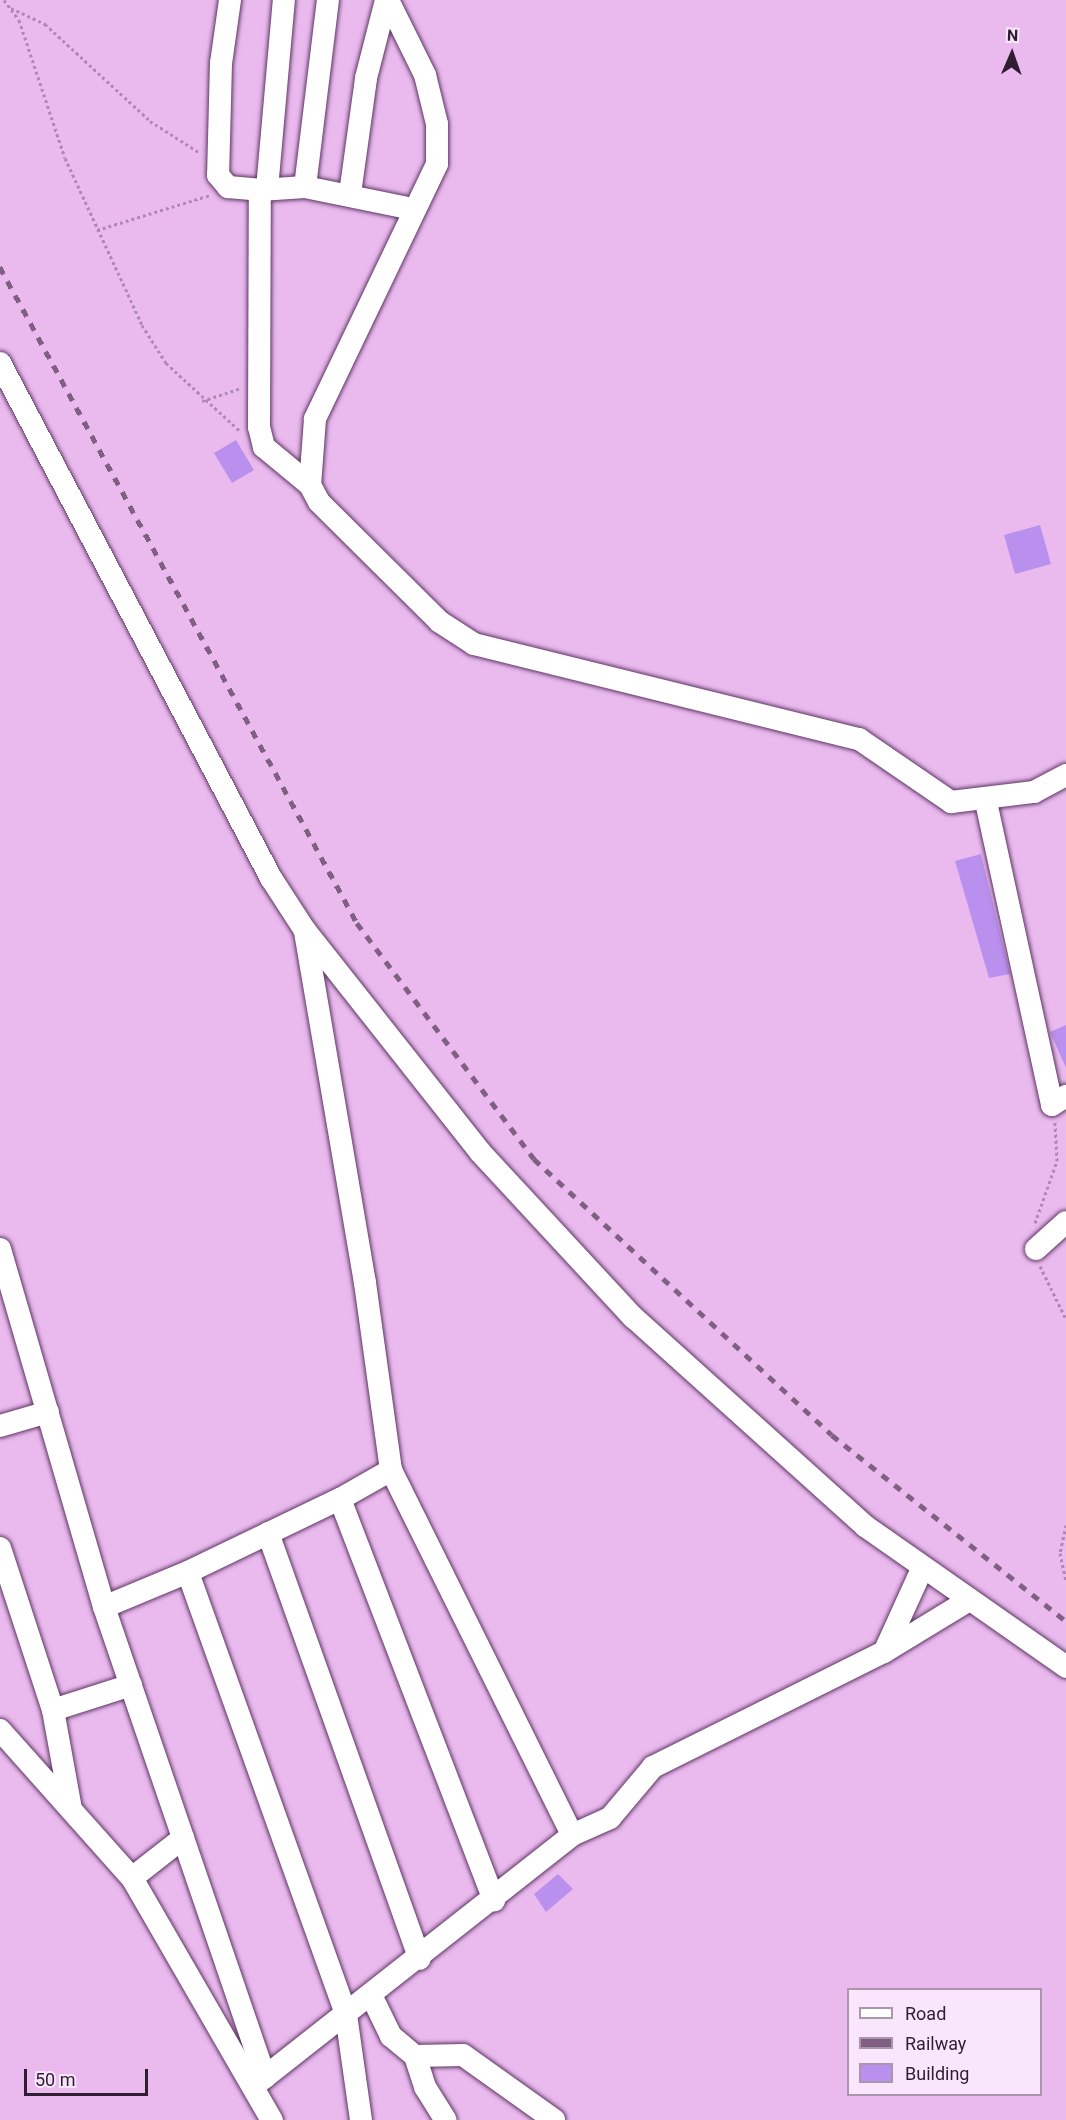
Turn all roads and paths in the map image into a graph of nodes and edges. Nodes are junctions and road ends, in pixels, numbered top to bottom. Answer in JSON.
{"nodes":[{"id":1,"x":4,"y":0,"type":"edge"},
{"id":2,"x":230,"y":0,"type":"edge"},
{"id":3,"x":284,"y":0,"type":"edge"},
{"id":4,"x":328,"y":0,"type":"edge"},
{"id":5,"x":387,"y":0,"type":"edge"},
{"id":6,"x":10,"y":7,"type":"junction"},
{"id":7,"x":219,"y":166,"type":"junction"},
{"id":8,"x":228,"y":187,"type":"junction"},
{"id":9,"x":305,"y":187,"type":"junction"},
{"id":10,"x":264,"y":189,"type":"junction"},
{"id":11,"x":350,"y":194,"type":"junction"},
{"id":12,"x":413,"y":209,"type":"junction"},
{"id":13,"x":97,"y":230,"type":"junction"},
{"id":14,"x":0,"y":363,"type":"edge"},
{"id":15,"x":260,"y":377,"type":"junction"},
{"id":16,"x":202,"y":401,"type":"junction"},
{"id":17,"x":264,"y":447,"type":"junction"},
{"id":18,"x":310,"y":485,"type":"junction"},
{"id":19,"x":1066,"y":775,"type":"edge"},
{"id":20,"x":986,"y":802,"type":"junction"},
{"id":21,"x":304,"y":929,"type":"junction"},
{"id":22,"x":1057,"y":1077,"type":"edge"},
{"id":23,"x":1066,"y":1096,"type":"edge"},
{"id":24,"x":1066,"y":1222,"type":"edge"},
{"id":25,"x":1036,"y":1249,"type":"dead end"},
{"id":26,"x":0,"y":1250,"type":"edge"},
{"id":27,"x":48,"y":1412,"type":"junction"},
{"id":28,"x":0,"y":1426,"type":"edge"},
{"id":29,"x":391,"y":1470,"type":"junction"},
{"id":30,"x":340,"y":1499,"type":"junction"},
{"id":31,"x":1066,"y":1525,"type":"edge"},
{"id":32,"x":268,"y":1533,"type":"junction"},
{"id":33,"x":0,"y":1548,"type":"edge"},
{"id":34,"x":922,"y":1569,"type":"junction"},
{"id":35,"x":188,"y":1572,"type":"junction"},
{"id":36,"x":1066,"y":1581,"type":"edge"},
{"id":37,"x":966,"y":1602,"type":"junction"},
{"id":38,"x":104,"y":1607,"type":"junction"},
{"id":39,"x":884,"y":1652,"type":"junction"},
{"id":40,"x":1066,"y":1667,"type":"edge"},
{"id":41,"x":131,"y":1684,"type":"junction"},
{"id":42,"x":53,"y":1710,"type":"junction"},
{"id":43,"x":0,"y":1730,"type":"edge"},
{"id":44,"x":72,"y":1809,"type":"junction"},
{"id":45,"x":572,"y":1835,"type":"junction"},
{"id":46,"x":183,"y":1838,"type":"junction"},
{"id":47,"x":132,"y":1878,"type":"junction"},
{"id":48,"x":494,"y":1900,"type":"junction"},
{"id":49,"x":420,"y":1959,"type":"junction"},
{"id":50,"x":371,"y":1995,"type":"junction"},
{"id":51,"x":346,"y":2014,"type":"junction"},
{"id":52,"x":414,"y":2056,"type":"junction"},
{"id":53,"x":260,"y":2080,"type":"junction"},
{"id":54,"x":272,"y":2120,"type":"edge"},
{"id":55,"x":361,"y":2120,"type":"edge"},
{"id":56,"x":446,"y":2120,"type":"edge"},
{"id":57,"x":554,"y":2120,"type":"edge"}],
"edges":[{"from":1,"to":6,"type":"path"},
{"from":2,"to":7,"type":"street"},
{"from":3,"to":10,"type":"street"},
{"from":4,"to":9,"type":"street"},
{"from":5,"to":11,"type":"street"},
{"from":5,"to":12,"type":"street"},
{"from":6,"to":7,"type":"path"},
{"from":6,"to":13,"type":"path"},
{"from":7,"to":8,"type":"street"},
{"from":8,"to":10,"type":"street"},
{"from":8,"to":13,"type":"path"},
{"from":9,"to":10,"type":"street"},
{"from":9,"to":11,"type":"street"},
{"from":10,"to":15,"type":"street"},
{"from":11,"to":12,"type":"street"},
{"from":12,"to":18,"type":"street"},
{"from":13,"to":16,"type":"path"},
{"from":14,"to":21,"type":"street"},
{"from":15,"to":16,"type":"path"},
{"from":15,"to":17,"type":"street"},
{"from":16,"to":17,"type":"path"},
{"from":17,"to":18,"type":"street"},
{"from":18,"to":20,"type":"street"},
{"from":19,"to":20,"type":"street"},
{"from":20,"to":22,"type":"street"},
{"from":21,"to":29,"type":"street"},
{"from":21,"to":34,"type":"street"},
{"from":22,"to":23,"type":"street"},
{"from":24,"to":25,"type":"street"},
{"from":26,"to":27,"type":"street"},
{"from":27,"to":28,"type":"street"},
{"from":27,"to":38,"type":"street"},
{"from":29,"to":30,"type":"street"},
{"from":29,"to":45,"type":"street"},
{"from":30,"to":32,"type":"street"},
{"from":30,"to":48,"type":"street"},
{"from":31,"to":36,"type":"path"},
{"from":32,"to":35,"type":"street"},
{"from":32,"to":49,"type":"street"},
{"from":33,"to":42,"type":"street"},
{"from":34,"to":37,"type":"street"},
{"from":34,"to":39,"type":"street"},
{"from":35,"to":38,"type":"street"},
{"from":35,"to":51,"type":"street"},
{"from":37,"to":39,"type":"street"},
{"from":37,"to":40,"type":"street"},
{"from":38,"to":41,"type":"street"},
{"from":39,"to":45,"type":"street"},
{"from":41,"to":42,"type":"street"},
{"from":41,"to":46,"type":"street"},
{"from":42,"to":44,"type":"street"},
{"from":43,"to":44,"type":"street"},
{"from":44,"to":47,"type":"street"},
{"from":45,"to":48,"type":"street"},
{"from":46,"to":47,"type":"street"},
{"from":46,"to":53,"type":"street"},
{"from":47,"to":53,"type":"street"},
{"from":48,"to":49,"type":"street"},
{"from":49,"to":50,"type":"street"},
{"from":50,"to":51,"type":"street"},
{"from":50,"to":52,"type":"street"},
{"from":51,"to":53,"type":"street"},
{"from":51,"to":55,"type":"street"},
{"from":52,"to":56,"type":"street"},
{"from":52,"to":57,"type":"street"},
{"from":53,"to":54,"type":"street"}]}
